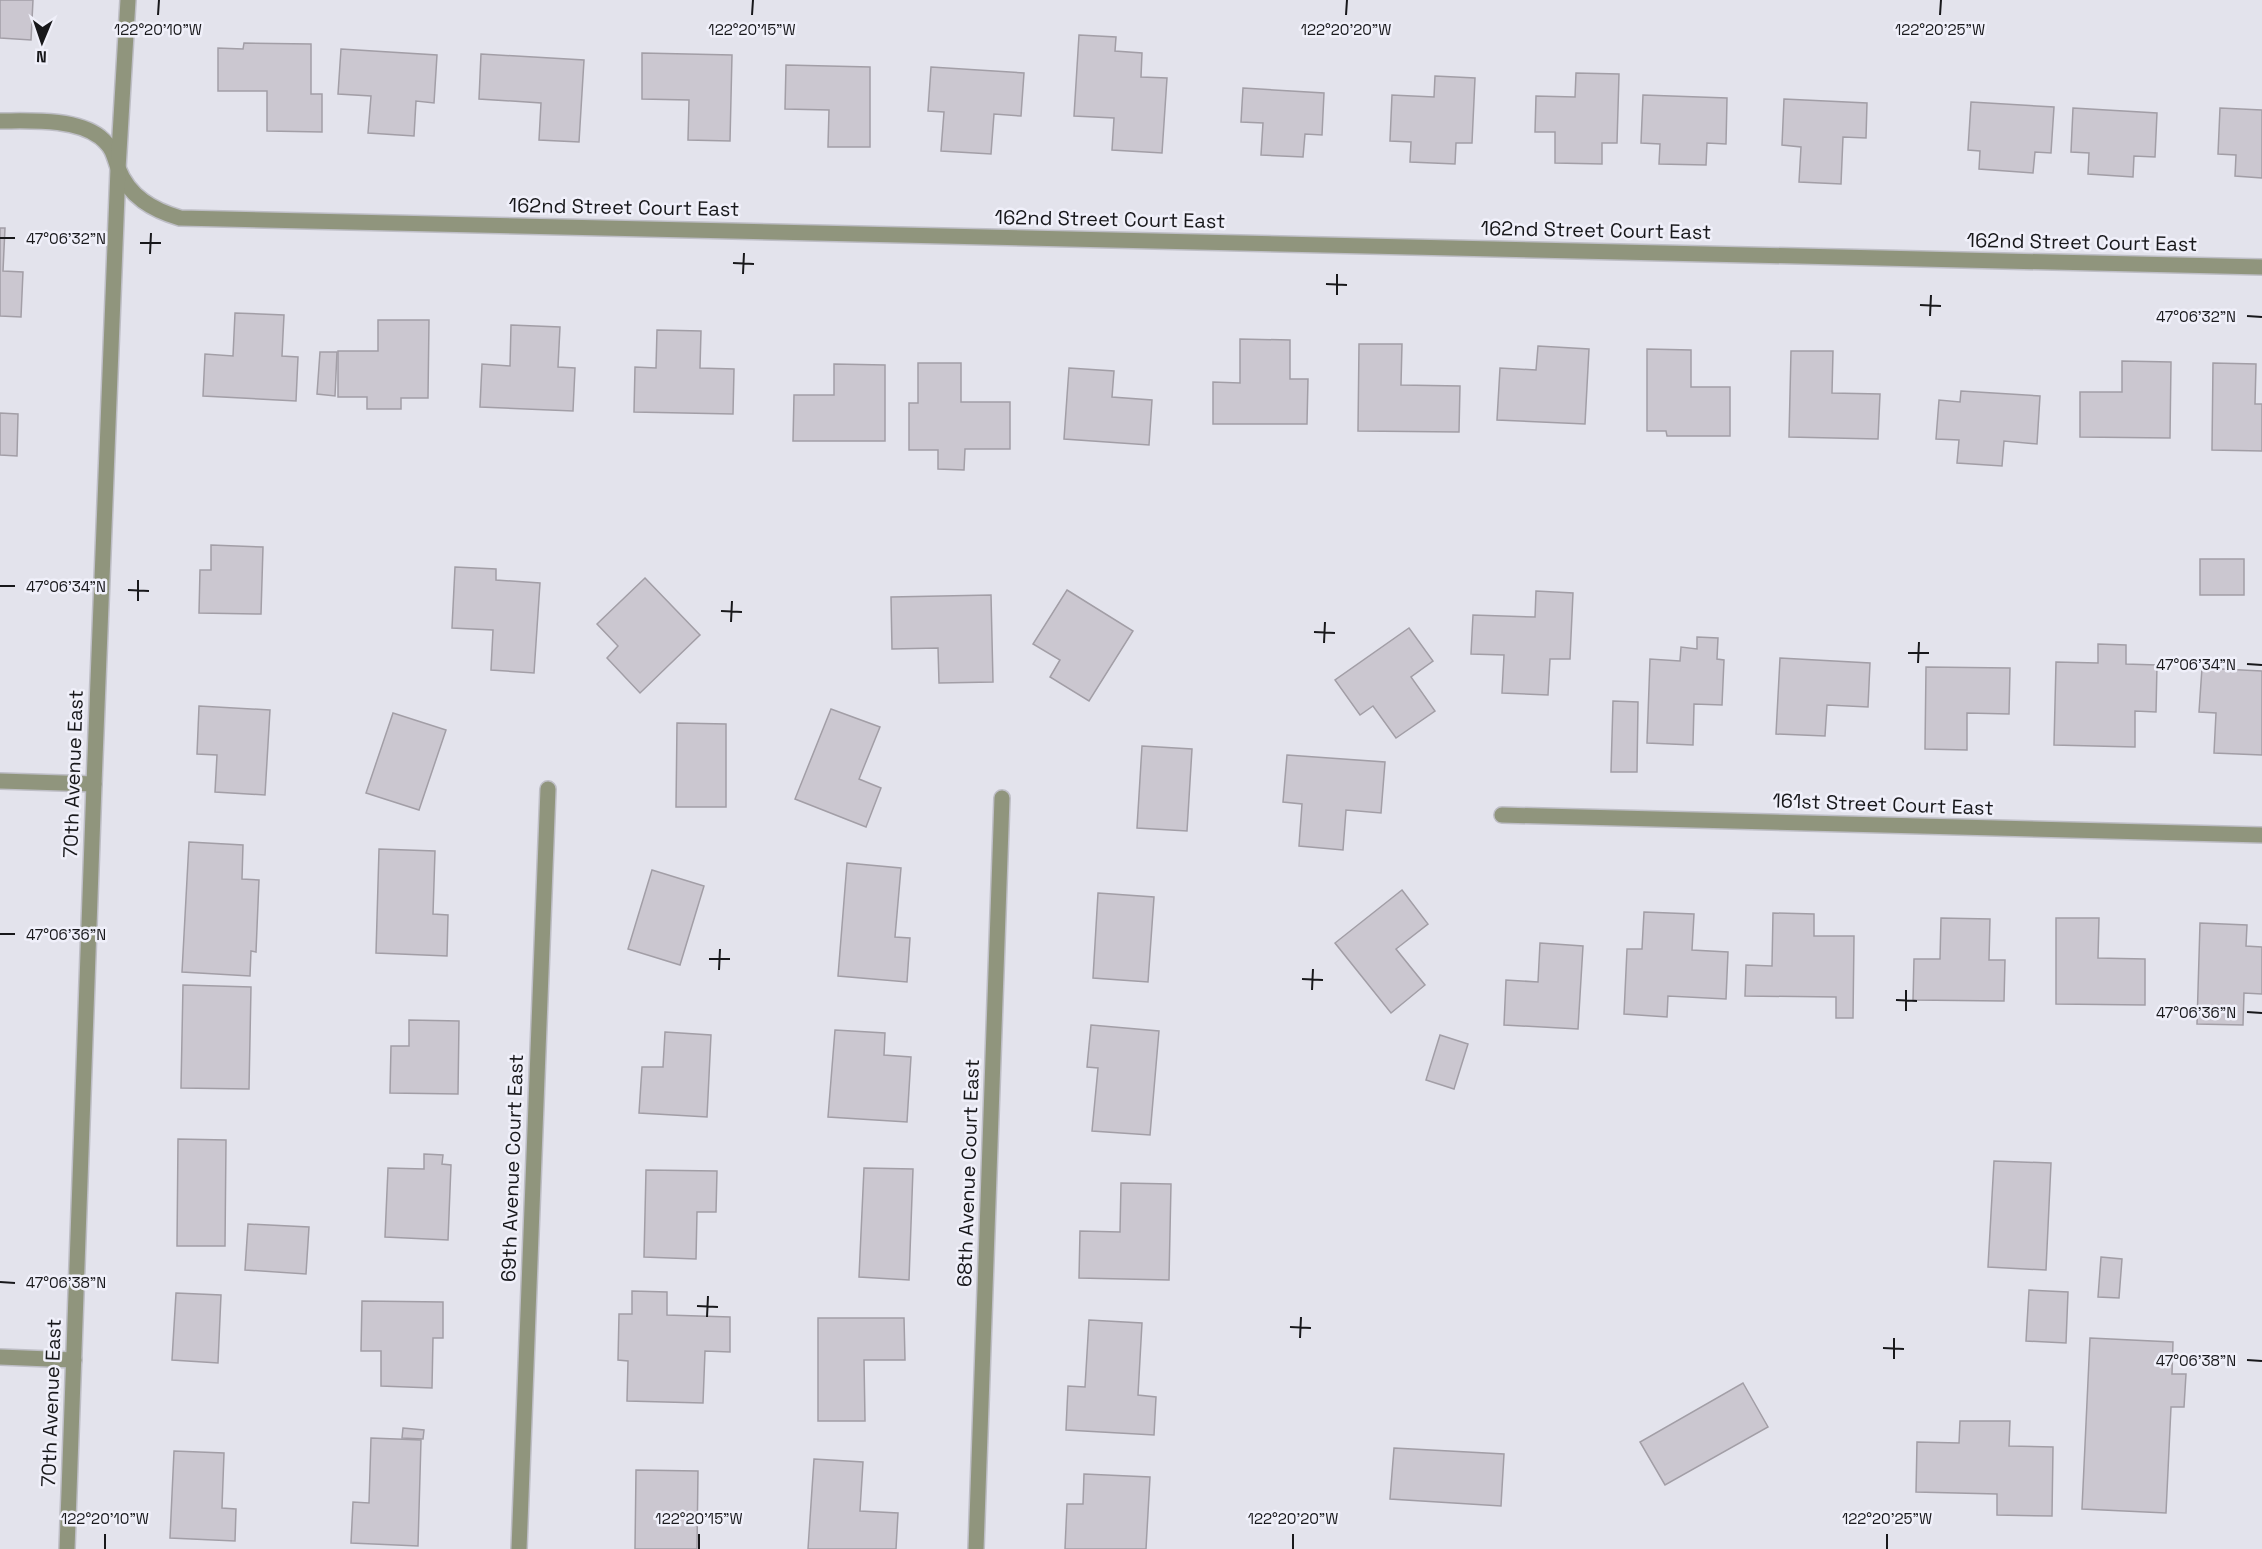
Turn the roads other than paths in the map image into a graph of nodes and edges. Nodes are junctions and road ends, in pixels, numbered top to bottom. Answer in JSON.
{"nodes":[{"id":1,"x":128,"y":0,"type":"edge"},
{"id":2,"x":0,"y":121,"type":"edge"},
{"id":3,"x":118,"y":169,"type":"junction"},
{"id":4,"x":2262,"y":267,"type":"edge"},
{"id":5,"x":0,"y":781,"type":"edge"},
{"id":6,"x":94,"y":784,"type":"junction"},
{"id":7,"x":548,"y":789,"type":"dead end"},
{"id":8,"x":1002,"y":798,"type":"dead end"},
{"id":9,"x":1502,"y":815,"type":"dead end"},
{"id":10,"x":2262,"y":835,"type":"edge"},
{"id":11,"x":0,"y":1357,"type":"edge"},
{"id":12,"x":74,"y":1360,"type":"junction"},
{"id":13,"x":67,"y":1549,"type":"edge"},
{"id":14,"x":519,"y":1549,"type":"edge"},
{"id":15,"x":976,"y":1549,"type":"edge"}],
"edges":[{"from":1,"to":3,"type":"street","name":"70th Avenue East"},
{"from":2,"to":3,"type":"street","name":"162nd Street Court East"},
{"from":3,"to":4,"type":"street","name":"162nd Street Court East"},
{"from":3,"to":6,"type":"street","name":"70th Avenue East"},
{"from":5,"to":6,"type":"street"},
{"from":6,"to":12,"type":"street","name":"70th Avenue East"},
{"from":7,"to":14,"type":"street","name":"69th Avenue Court East"},
{"from":8,"to":15,"type":"street","name":"68th Avenue Court East"},
{"from":9,"to":10,"type":"street","name":"161st Street Court East"},
{"from":11,"to":12,"type":"street"},
{"from":12,"to":13,"type":"street","name":"70th Avenue East"}]}
